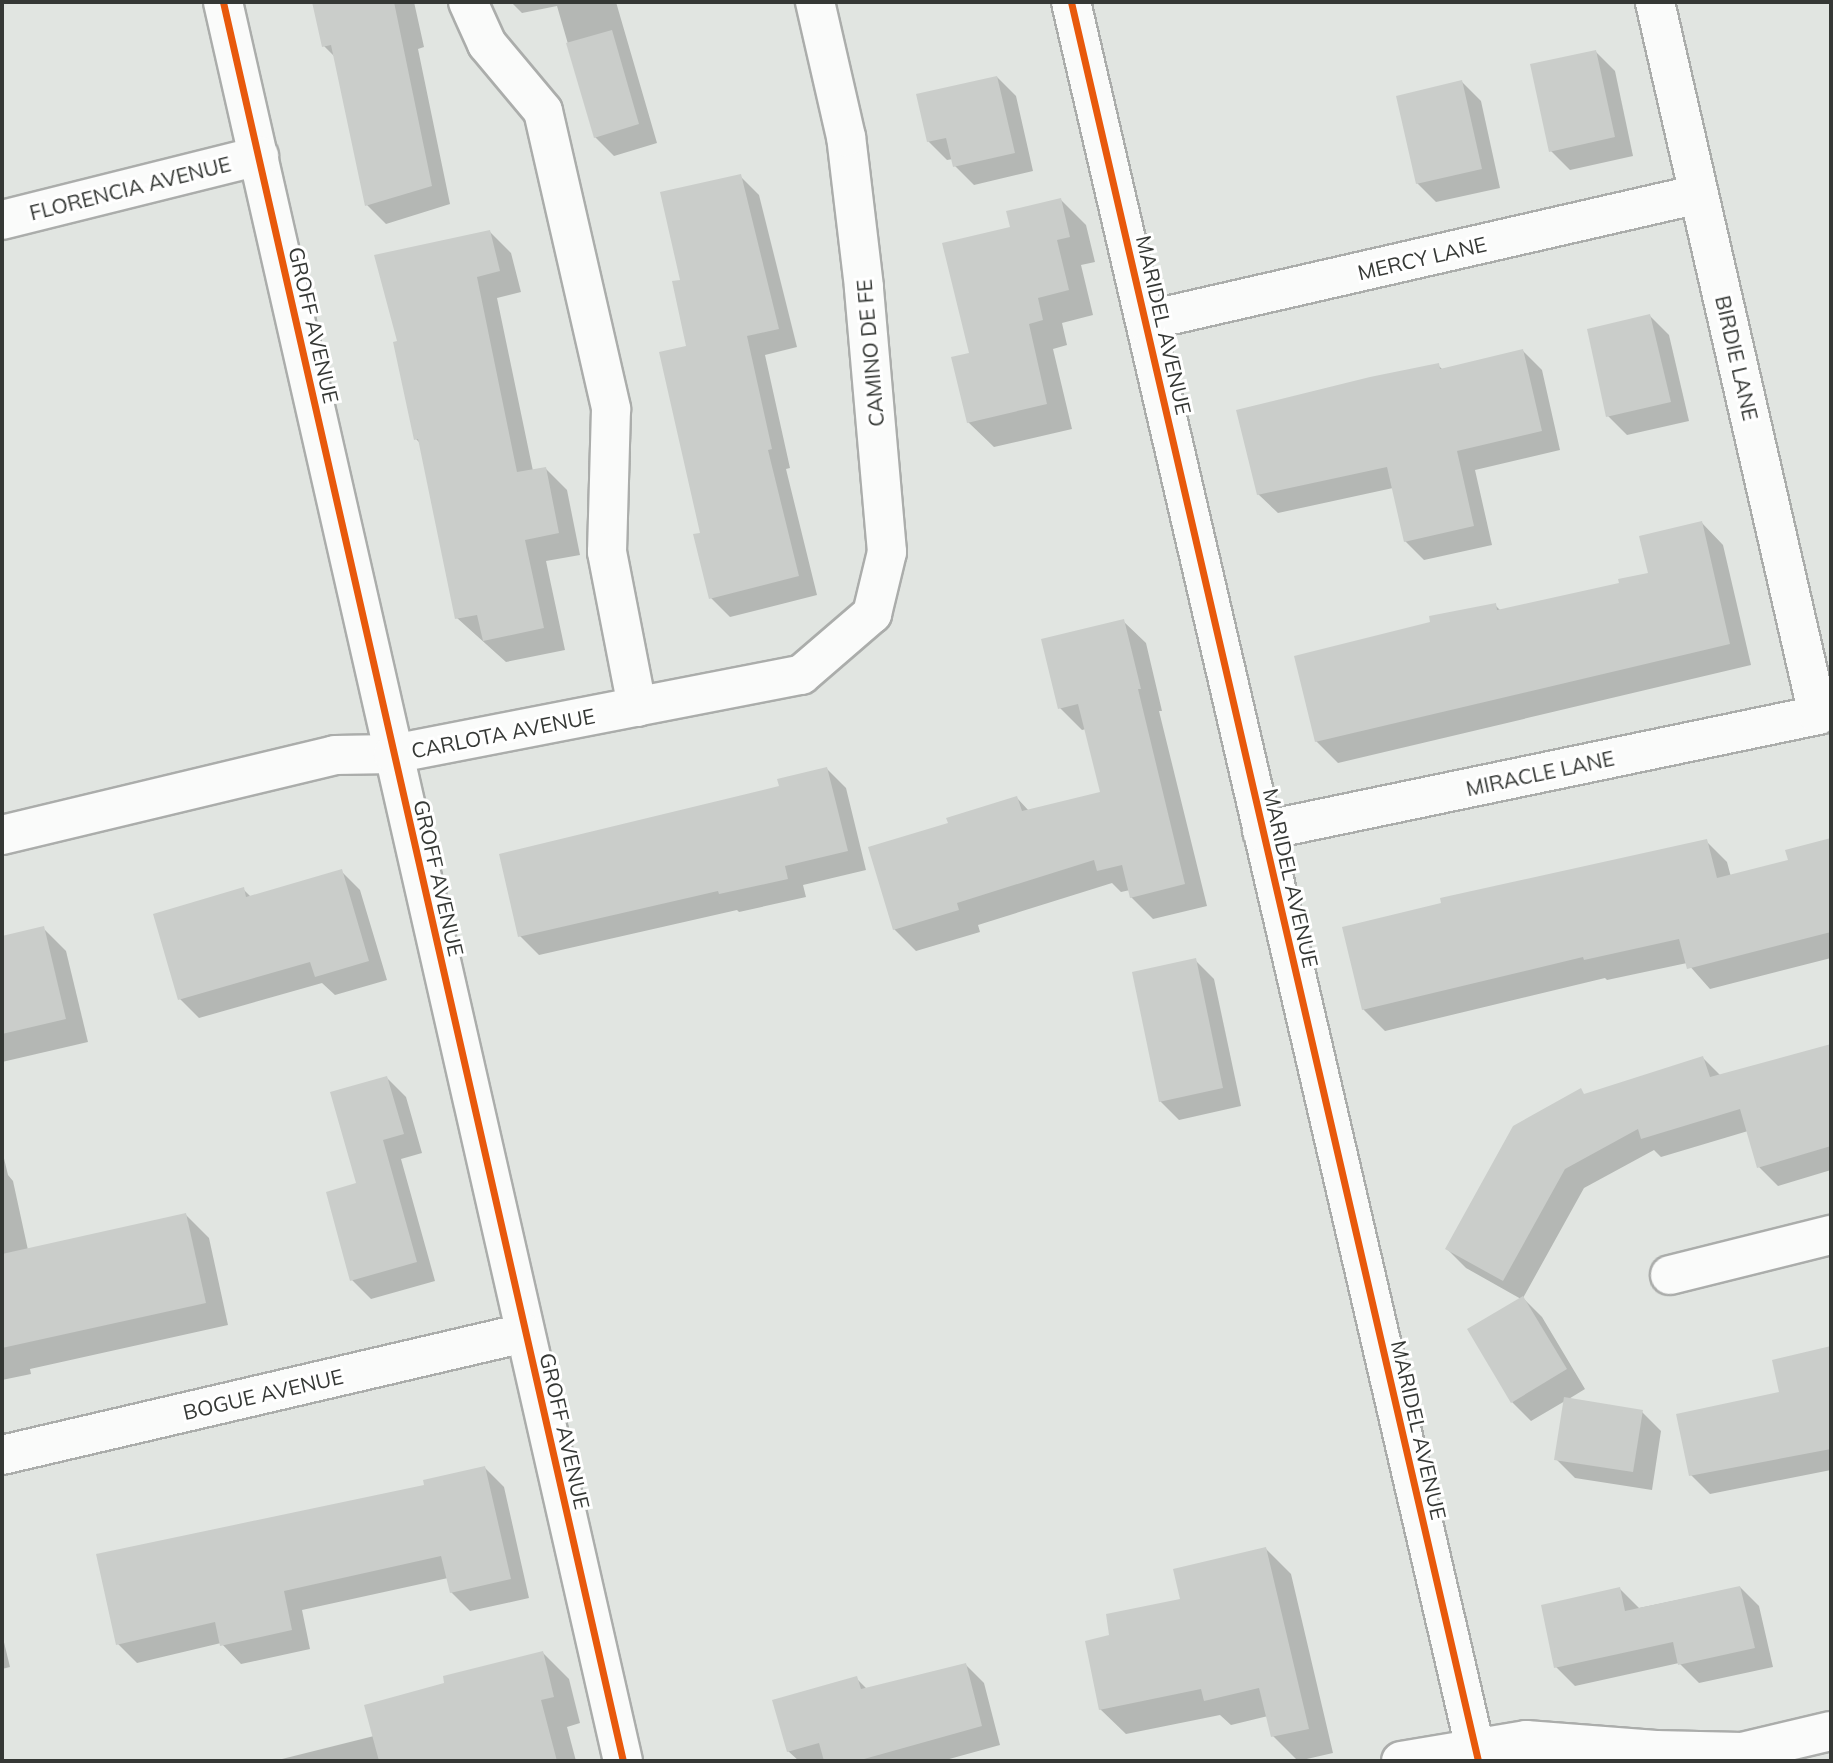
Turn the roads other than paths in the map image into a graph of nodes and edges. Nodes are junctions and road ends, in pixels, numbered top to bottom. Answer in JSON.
{"nodes":[{"id":1,"x":223,"y":2,"type":"edge"},
{"id":2,"x":468,"y":2,"type":"edge"},
{"id":3,"x":815,"y":2,"type":"edge"},
{"id":4,"x":1071,"y":2,"type":"edge"},
{"id":5,"x":1655,"y":2,"type":"edge"},
{"id":6,"x":259,"y":156,"type":"junction"},
{"id":7,"x":1699,"y":194,"type":"junction"},
{"id":8,"x":2,"y":220,"type":"edge"},
{"id":9,"x":1145,"y":321,"type":"junction"},
{"id":10,"x":800,"y":674,"type":"joint"},
{"id":11,"x":638,"y":707,"type":"junction"},
{"id":12,"x":1818,"y":715,"type":"joint"},
{"id":13,"x":393,"y":754,"type":"junction"},
{"id":14,"x":1262,"y":831,"type":"junction"},
{"id":15,"x":2,"y":835,"type":"edge"},
{"id":16,"x":1831,"y":1235,"type":"edge"},
{"id":17,"x":1670,"y":1275,"type":"dead end"},
{"id":18,"x":524,"y":1333,"type":"junction"},
{"id":19,"x":2,"y":1455,"type":"edge"},
{"id":20,"x":1831,"y":1731,"type":"edge"},
{"id":21,"x":1476,"y":1754,"type":"edge"},
{"id":22,"x":624,"y":1761,"type":"edge"},
{"id":23,"x":1401,"y":1761,"type":"edge"}],
"edges":[{"from":1,"to":6,"type":"street","name":"GROFF AVENUE"},
{"from":2,"to":11,"type":"street"},
{"from":3,"to":10,"type":"street","name":"CAMINO DE FE"},
{"from":4,"to":9,"type":"street","name":"MARIDEL AVENUE"},
{"from":5,"to":7,"type":"street","name":"BIRDIE LANE"},
{"from":6,"to":8,"type":"street","name":"FLORENCIA AVENUE"},
{"from":6,"to":13,"type":"street","name":"GROFF AVENUE"},
{"from":7,"to":9,"type":"street","name":"MERCY LANE"},
{"from":7,"to":12,"type":"street","name":"BIRDIE LANE"},
{"from":9,"to":14,"type":"street","name":"MARIDEL AVENUE"},
{"from":10,"to":11,"type":"street","name":"CARLOTA AVENUE"},
{"from":11,"to":13,"type":"street","name":"CARLOTA AVENUE"},
{"from":12,"to":14,"type":"street","name":"MIRACLE LANE"},
{"from":13,"to":15,"type":"street","name":"CARLOTA AVENUE"},
{"from":13,"to":18,"type":"street","name":"GROFF AVENUE"},
{"from":14,"to":21,"type":"street","name":"MARIDEL AVENUE"},
{"from":16,"to":17,"type":"street"},
{"from":18,"to":19,"type":"street","name":"BOGUE AVENUE"},
{"from":18,"to":22,"type":"street","name":"GROFF AVENUE"},
{"from":20,"to":21,"type":"street"},
{"from":21,"to":23,"type":"street"}]}
